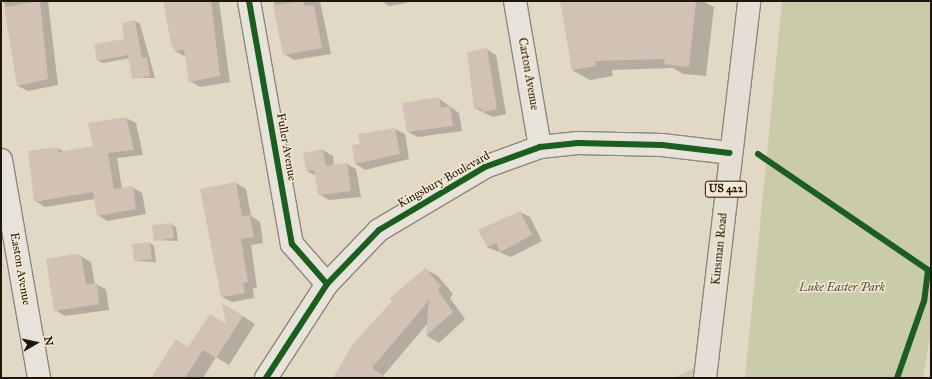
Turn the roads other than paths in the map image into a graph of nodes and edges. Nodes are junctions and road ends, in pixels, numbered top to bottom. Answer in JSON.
{"nodes":[{"id":1,"x":249,"y":1,"type":"edge"},
{"id":2,"x":515,"y":1,"type":"edge"},
{"id":3,"x":749,"y":1,"type":"edge"},
{"id":4,"x":540,"y":147,"type":"junction"},
{"id":5,"x":730,"y":153,"type":"junction"},
{"id":6,"x":1,"y":160,"type":"edge"},
{"id":7,"x":327,"y":284,"type":"junction"},
{"id":8,"x":39,"y":378,"type":"edge"},
{"id":9,"x":266,"y":378,"type":"edge"},
{"id":10,"x":705,"y":378,"type":"edge"}],
"edges":[{"from":1,"to":7,"type":"street","name":"Fuller Avenue"},
{"from":2,"to":4,"type":"street","name":"Carton Avenue"},
{"from":3,"to":5,"type":"main road","name":"Kinsman Road","number":"US 422"},
{"from":4,"to":5,"type":"street","name":"Kingsbury Boulevard"},
{"from":4,"to":7,"type":"street","name":"Kingsbury Boulevard"},
{"from":5,"to":10,"type":"main road","name":"Kinsman Road","number":"US 422"},
{"from":6,"to":8,"type":"street","name":"Easton Avenue"},
{"from":7,"to":9,"type":"street","name":"Kingsbury Boulevard"}]}
